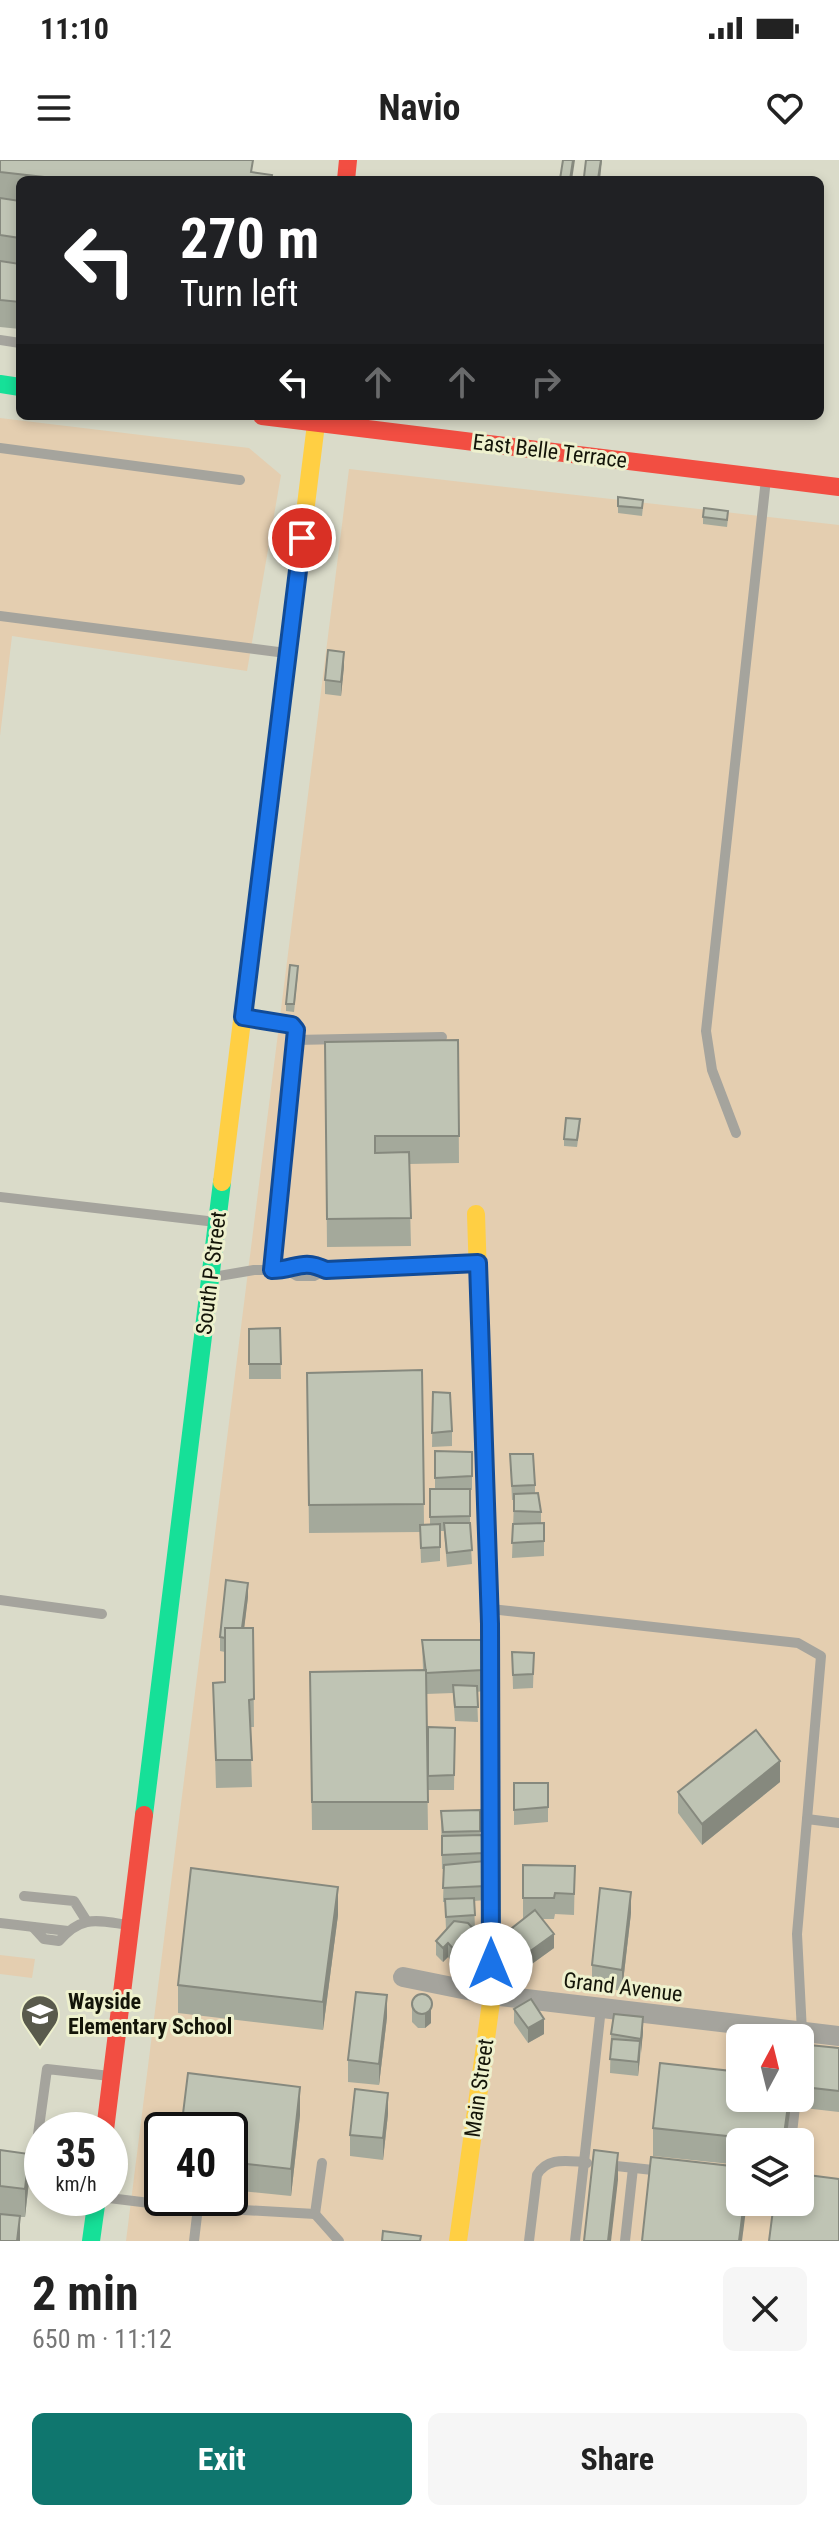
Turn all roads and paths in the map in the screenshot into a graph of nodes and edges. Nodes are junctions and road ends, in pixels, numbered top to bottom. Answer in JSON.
{"nodes":[{"id":1,"x":316,"y":420,"type":"edge"},
{"id":2,"x":324,"y":420,"type":"edge"},
{"id":3,"x":0,"y":448,"type":"edge"},
{"id":4,"x":766,"y":478,"type":"junction"},
{"id":5,"x":240,"y":480,"type":"dead end"},
{"id":6,"x":839,"y":487,"type":"edge"},
{"id":7,"x":0,"y":616,"type":"edge"},
{"id":8,"x":287,"y":653,"type":"junction"},
{"id":9,"x":243,"y":1017,"type":"junction"},
{"id":10,"x":442,"y":1037,"type":"edge"},
{"id":11,"x":295,"y":1040,"type":"junction"},
{"id":12,"x":736,"y":1133,"type":"dead end"},
{"id":13,"x":0,"y":1197,"type":"edge"},
{"id":14,"x":476,"y":1214,"type":"dead end"},
{"id":15,"x":218,"y":1223,"type":"junction"},
{"id":16,"x":478,"y":1263,"type":"junction"},
{"id":17,"x":272,"y":1270,"type":"junction"},
{"id":18,"x":211,"y":1277,"type":"junction"},
{"id":19,"x":0,"y":1600,"type":"edge"},
{"id":20,"x":490,"y":1608,"type":"junction"},
{"id":21,"x":102,"y":1614,"type":"dead end"},
{"id":22,"x":807,"y":1819,"type":"junction"},
{"id":23,"x":839,"y":1823,"type":"edge"},
{"id":24,"x":24,"y":1896,"type":"dead end"},
{"id":25,"x":86,"y":1920,"type":"junction"},
{"id":26,"x":0,"y":1923,"type":"edge"},
{"id":27,"x":131,"y":1925,"type":"junction"},
{"id":28,"x":403,"y":1977,"type":"dead end"},
{"id":29,"x":492,"y":1995,"type":"junction"},
{"id":30,"x":601,"y":2008,"type":"junction"},
{"id":31,"x":735,"y":2024,"type":"edge"},
{"id":32,"x":802,"y":2024,"type":"edge"},
{"id":33,"x":814,"y":2033,"type":"edge"},
{"id":34,"x":839,"y":2036,"type":"edge"},
{"id":35,"x":112,"y":2076,"type":"junction"},
{"id":36,"x":41,"y":2112,"type":"edge"},
{"id":37,"x":107,"y":2112,"type":"edge"},
{"id":38,"x":584,"y":2162,"type":"junction"},
{"id":39,"x":322,"y":2163,"type":"dead end"},
{"id":40,"x":633,"y":2168,"type":"junction"},
{"id":41,"x":679,"y":2172,"type":"edge"},
{"id":42,"x":248,"y":2210,"type":"edge"},
{"id":43,"x":315,"y":2214,"type":"junction"},
{"id":44,"x":94,"y":2216,"type":"edge"},
{"id":45,"x":197,"y":2216,"type":"edge"},
{"id":46,"x":91,"y":2241,"type":"edge"},
{"id":47,"x":194,"y":2241,"type":"edge"},
{"id":48,"x":339,"y":2241,"type":"edge"},
{"id":49,"x":458,"y":2241,"type":"edge"},
{"id":50,"x":529,"y":2241,"type":"edge"},
{"id":51,"x":575,"y":2241,"type":"edge"},
{"id":52,"x":625,"y":2241,"type":"edge"}],
"edges":[{"from":1,"to":8,"type":"street","name":"South P Street"},
{"from":2,"to":4,"type":"street","name":"East Belle Terrace"},
{"from":3,"to":5,"type":"lane"},
{"from":4,"to":6,"type":"street","name":"East Belle Terrace"},
{"from":4,"to":12,"type":"lane"},
{"from":7,"to":8,"type":"lane"},
{"from":8,"to":9,"type":"street","name":"South P Street"},
{"from":9,"to":11,"type":"lane"},
{"from":9,"to":15,"type":"street","name":"South P Street"},
{"from":10,"to":11,"type":"lane"},
{"from":11,"to":17,"type":"lane"},
{"from":13,"to":15,"type":"lane"},
{"from":14,"to":16,"type":"street","name":"Main Street"},
{"from":15,"to":18,"type":"street","name":"South P Street"},
{"from":16,"to":17,"type":"lane"},
{"from":16,"to":20,"type":"street","name":"Main Street"},
{"from":17,"to":18,"type":"lane"},
{"from":18,"to":27,"type":"street","name":"South P Street"},
{"from":19,"to":21,"type":"lane"},
{"from":20,"to":22,"type":"lane"},
{"from":20,"to":29,"type":"street","name":"Main Street"},
{"from":22,"to":23,"type":"lane"},
{"from":22,"to":32,"type":"lane"},
{"from":24,"to":25,"type":"lane"},
{"from":25,"to":26,"type":"lane"},
{"from":25,"to":27,"type":"lane"},
{"from":27,"to":35,"type":"street","name":"South P Street"},
{"from":28,"to":29,"type":"street","name":"Grand Avenue"},
{"from":29,"to":30,"type":"street","name":"Grand Avenue"},
{"from":29,"to":49,"type":"street","name":"Main Street"},
{"from":30,"to":31,"type":"street","name":"Grand Avenue"},
{"from":30,"to":38,"type":"lane"},
{"from":33,"to":34,"type":"street","name":"Grand Avenue"},
{"from":35,"to":36,"type":"lane"},
{"from":35,"to":37,"type":"street","name":"South P Street"},
{"from":38,"to":40,"type":"lane"},
{"from":38,"to":50,"type":"lane"},
{"from":38,"to":51,"type":"lane"},
{"from":39,"to":43,"type":"lane"},
{"from":40,"to":41,"type":"lane"},
{"from":40,"to":52,"type":"lane"},
{"from":42,"to":43,"type":"lane"},
{"from":43,"to":48,"type":"lane"},
{"from":44,"to":46,"type":"street"},
{"from":45,"to":47,"type":"lane"}]}
